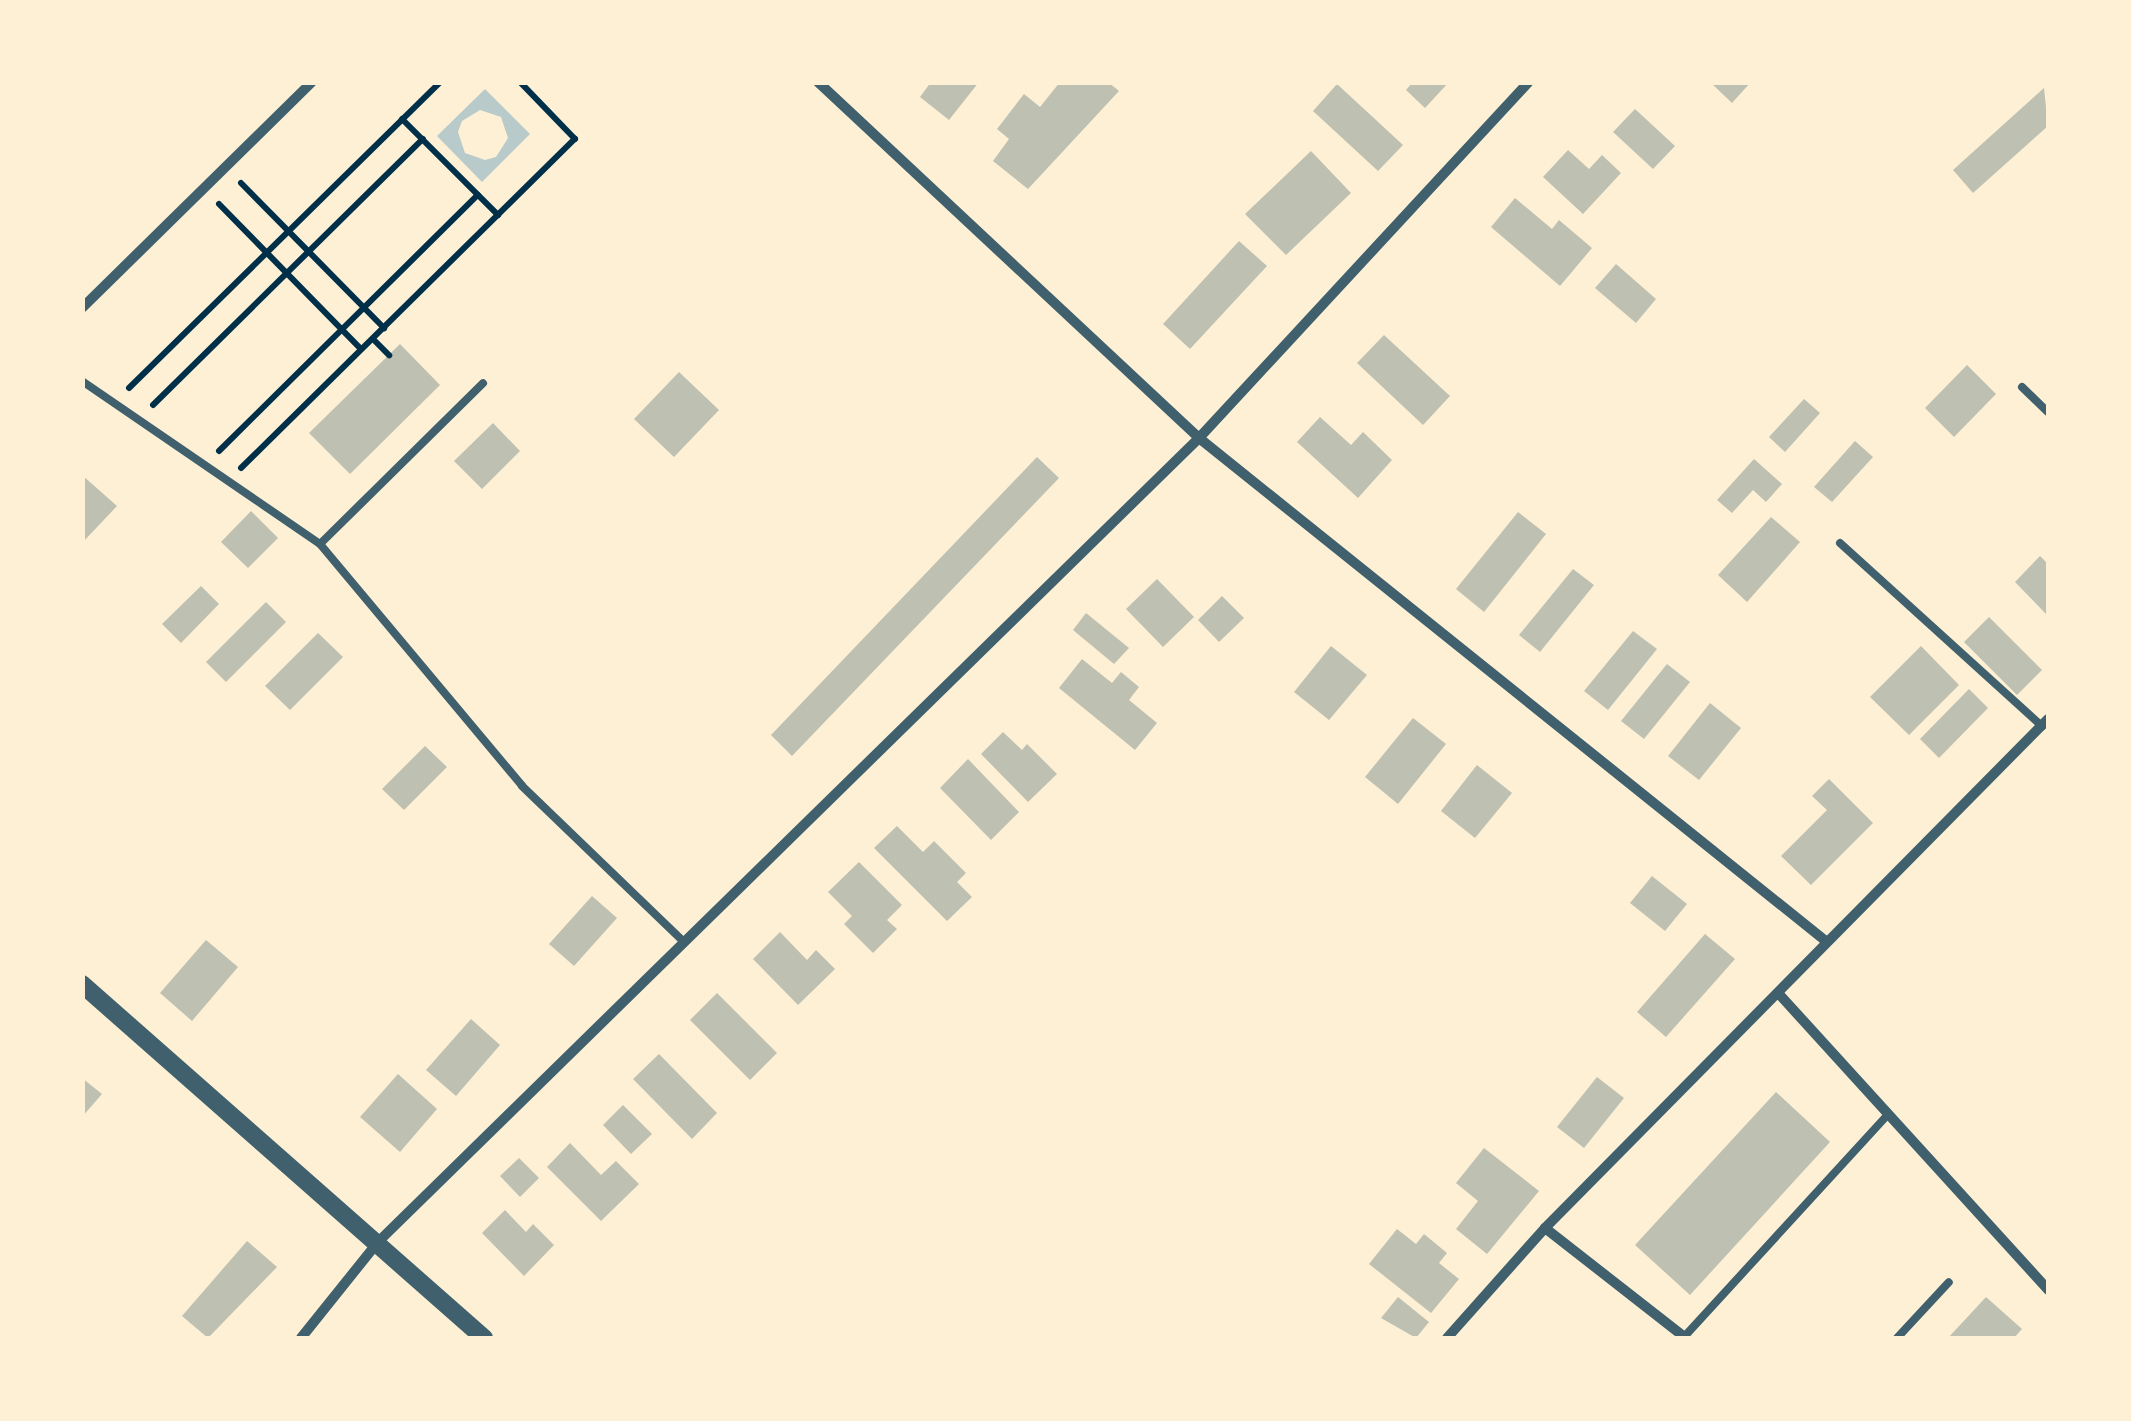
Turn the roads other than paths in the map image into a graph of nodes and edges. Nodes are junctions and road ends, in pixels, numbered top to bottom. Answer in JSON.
{"nodes":[{"id":1,"x":312,"y":82,"type":"edge"},
{"id":2,"x":818,"y":82,"type":"edge"},
{"id":3,"x":1529,"y":82,"type":"edge"},
{"id":4,"x":82,"y":308,"type":"edge"},
{"id":5,"x":82,"y":381,"type":"edge"},
{"id":6,"x":483,"y":383,"type":"dead end"},
{"id":7,"x":2022,"y":386,"type":"dead end"},
{"id":8,"x":2048,"y":412,"type":"edge"},
{"id":9,"x":1199,"y":438,"type":"junction"},
{"id":10,"x":1840,"y":543,"type":"dead end"},
{"id":11,"x":320,"y":544,"type":"junction"},
{"id":12,"x":2045,"y":723,"type":"edge"},
{"id":13,"x":684,"y":942,"type":"junction"},
{"id":14,"x":1828,"y":942,"type":"junction"},
{"id":15,"x":82,"y":984,"type":"edge"},
{"id":16,"x":1779,"y":994,"type":"junction"},
{"id":17,"x":1888,"y":1114,"type":"junction"},
{"id":18,"x":1545,"y":1228,"type":"junction"},
{"id":19,"x":378,"y":1242,"type":"junction"},
{"id":20,"x":1948,"y":1282,"type":"dead end"},
{"id":21,"x":2048,"y":1290,"type":"edge"},
{"id":22,"x":301,"y":1338,"type":"edge"},
{"id":23,"x":484,"y":1338,"type":"edge"},
{"id":24,"x":1447,"y":1338,"type":"edge"},
{"id":25,"x":1685,"y":1338,"type":"edge"},
{"id":26,"x":1897,"y":1338,"type":"edge"}],
"edges":[{"from":1,"to":4,"type":"street"},
{"from":2,"to":9,"type":"street"},
{"from":3,"to":9,"type":"street"},
{"from":5,"to":11,"type":"lane"},
{"from":6,"to":11,"type":"lane"},
{"from":7,"to":8,"type":"lane"},
{"from":9,"to":13,"type":"street"},
{"from":9,"to":14,"type":"street"},
{"from":10,"to":12,"type":"lane"},
{"from":11,"to":13,"type":"lane"},
{"from":12,"to":14,"type":"street"},
{"from":13,"to":19,"type":"street"},
{"from":14,"to":16,"type":"street"},
{"from":15,"to":19,"type":"street"},
{"from":16,"to":17,"type":"street"},
{"from":16,"to":18,"type":"street"},
{"from":17,"to":21,"type":"street"},
{"from":17,"to":25,"type":"lane"},
{"from":18,"to":24,"type":"street"},
{"from":18,"to":25,"type":"street"},
{"from":19,"to":22,"type":"street"},
{"from":19,"to":23,"type":"street"},
{"from":20,"to":26,"type":"lane"}]}
